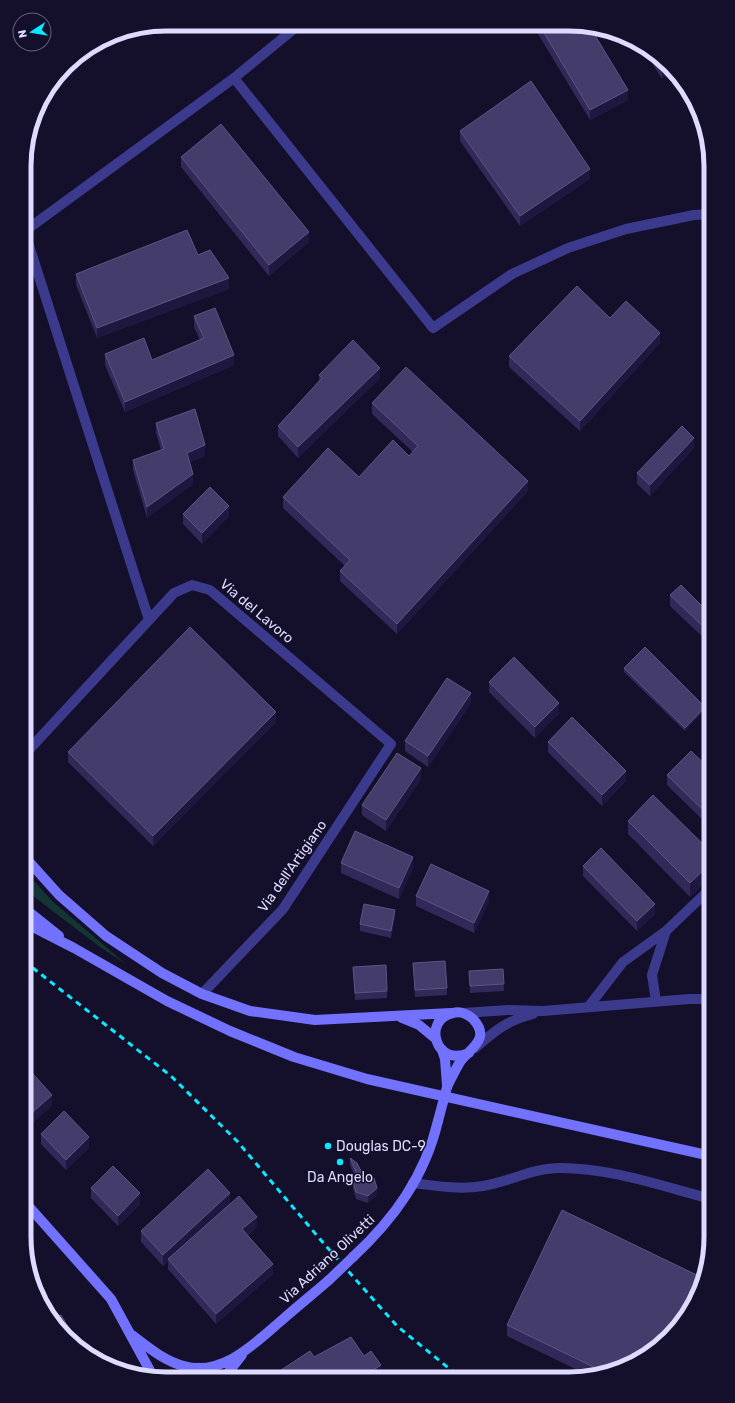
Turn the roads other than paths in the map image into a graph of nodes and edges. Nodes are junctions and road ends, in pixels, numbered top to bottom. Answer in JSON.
{"nodes":[{"id":1,"x":290,"y":31,"type":"edge"},
{"id":2,"x":234,"y":78,"type":"junction"},
{"id":3,"x":704,"y":214,"type":"edge"},
{"id":4,"x":31,"y":228,"type":"edge"},
{"id":5,"x":31,"y":251,"type":"edge"},
{"id":6,"x":149,"y":620,"type":"junction"},
{"id":7,"x":391,"y":744,"type":"joint"},
{"id":8,"x":31,"y":746,"type":"edge"},
{"id":9,"x":31,"y":864,"type":"edge"},
{"id":10,"x":704,"y":895,"type":"edge"},
{"id":11,"x":31,"y":913,"type":"edge"},
{"id":12,"x":31,"y":925,"type":"edge"},
{"id":13,"x":666,"y":931,"type":"junction"},
{"id":14,"x":74,"y":948,"type":"junction"},
{"id":15,"x":202,"y":994,"type":"junction"},
{"id":16,"x":704,"y":999,"type":"edge"},
{"id":17,"x":656,"y":1001,"type":"junction"},
{"id":18,"x":589,"y":1006,"type":"junction"},
{"id":19,"x":543,"y":1011,"type":"junction"},
{"id":20,"x":451,"y":1013,"type":"junction"},
{"id":21,"x":464,"y":1013,"type":"junction"},
{"id":22,"x":398,"y":1017,"type":"junction"},
{"id":23,"x":436,"y":1039,"type":"junction"},
{"id":24,"x":442,"y":1050,"type":"junction"},
{"id":25,"x":472,"y":1050,"type":"junction"},
{"id":26,"x":447,"y":1087,"type":"junction"},
{"id":27,"x":704,"y":1154,"type":"edge"},
{"id":28,"x":413,"y":1184,"type":"junction"},
{"id":29,"x":704,"y":1197,"type":"edge"},
{"id":30,"x":31,"y":1209,"type":"edge"},
{"id":31,"x":132,"y":1335,"type":"junction"},
{"id":32,"x":246,"y":1351,"type":"junction"},
{"id":33,"x":199,"y":1368,"type":"junction"},
{"id":34,"x":150,"y":1371,"type":"edge"},
{"id":35,"x":193,"y":1372,"type":"edge"},
{"id":36,"x":203,"y":1372,"type":"edge"},
{"id":37,"x":229,"y":1372,"type":"edge"}],
"edges":[{"from":1,"to":2,"type":"street"},
{"from":2,"to":3,"type":"street"},
{"from":2,"to":4,"type":"street"},
{"from":5,"to":6,"type":"street"},
{"from":6,"to":7,"type":"street","name":"Via del Lavoro"},
{"from":6,"to":8,"type":"street","name":"Via del Lavoro"},
{"from":7,"to":15,"type":"street","name":"Via dell'Artigiano"},
{"from":9,"to":15,"type":"main road"},
{"from":10,"to":13,"type":"street"},
{"from":11,"to":14,"type":"main road"},
{"from":12,"to":14,"type":"main road"},
{"from":13,"to":17,"type":"street"},
{"from":13,"to":18,"type":"street"},
{"from":14,"to":27,"type":"main road"},
{"from":15,"to":22,"type":"main road"},
{"from":16,"to":17,"type":"street"},
{"from":17,"to":18,"type":"street"},
{"from":18,"to":19,"type":"street"},
{"from":19,"to":21,"type":"street"},
{"from":19,"to":25,"type":"street"},
{"from":20,"to":21,"type":"main road"},
{"from":20,"to":22,"type":"main road"},
{"from":20,"to":23,"type":"main road"},
{"from":21,"to":25,"type":"main road"},
{"from":22,"to":23,"type":"main road"},
{"from":23,"to":24,"type":"main road"},
{"from":24,"to":25,"type":"main road"},
{"from":24,"to":26,"type":"main road","name":"Via Adriano Olivetti"},
{"from":25,"to":26,"type":"main road","name":"Via Adriano Olivetti"},
{"from":26,"to":28,"type":"main road","name":"Via Adriano Olivetti","bridge":true},
{"from":28,"to":29,"type":"street"},
{"from":28,"to":32,"type":"main road","name":"Via Adriano Olivetti","bridge":true},
{"from":30,"to":31,"type":"main road"},
{"from":31,"to":33,"type":"main road","name":"Via Adriano Olivetti"},
{"from":31,"to":34,"type":"main road"},
{"from":32,"to":33,"type":"main road","name":"Via Adriano Olivetti"},
{"from":32,"to":37,"type":"main road","name":"Via Adriano Olivetti"},
{"from":33,"to":35,"type":"main road","name":"Via Adriano Olivetti"},
{"from":33,"to":36,"type":"main road"}]}
